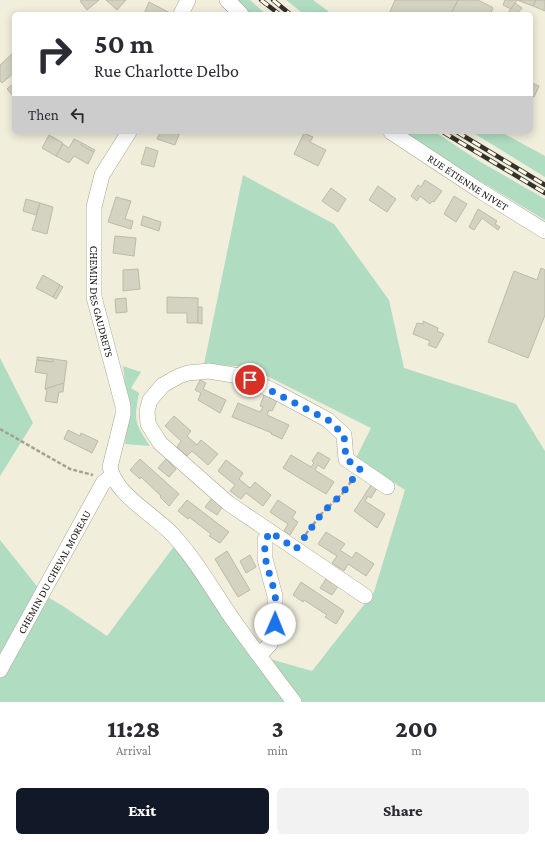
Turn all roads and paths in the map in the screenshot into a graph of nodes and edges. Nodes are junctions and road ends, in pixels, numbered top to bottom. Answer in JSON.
{"nodes":[{"id":1,"x":188,"y":0,"type":"edge"},
{"id":2,"x":227,"y":0,"type":"edge"},
{"id":3,"x":182,"y":12,"type":"edge"},
{"id":4,"x":239,"y":12,"type":"edge"},
{"id":5,"x":127,"y":134,"type":"edge"},
{"id":6,"x":394,"y":134,"type":"edge"},
{"id":7,"x":545,"y":231,"type":"edge"},
{"id":8,"x":0,"y":429,"type":"edge"},
{"id":9,"x":360,"y":469,"type":"junction"},
{"id":10,"x":112,"y":476,"type":"junction"},
{"id":11,"x":387,"y":487,"type":"dead end"},
{"id":12,"x":270,"y":532,"type":"junction"},
{"id":13,"x":296,"y":549,"type":"junction"},
{"id":14,"x":365,"y":596,"type":"dead end"},
{"id":15,"x":260,"y":655,"type":"junction"},
{"id":16,"x":0,"y":670,"type":"edge"},
{"id":17,"x":294,"y":702,"type":"edge"}],
"edges":[{"from":1,"to":3,"type":"street"},
{"from":2,"to":4,"type":"street"},
{"from":5,"to":10,"type":"street","name":"CHEMIN DES GAUDRETS"},
{"from":6,"to":7,"type":"street","name":"RUE ÉTIENNE NIVET"},
{"from":8,"to":10,"type":"path"},
{"from":9,"to":11,"type":"street"},
{"from":9,"to":12,"type":"street"},
{"from":9,"to":13,"type":"path"},
{"from":10,"to":15,"type":"street"},
{"from":10,"to":16,"type":"street","name":"CHEMIN DU CHEVAL MOREAU"},
{"from":12,"to":13,"type":"street"},
{"from":12,"to":15,"type":"street"},
{"from":13,"to":14,"type":"street"},
{"from":15,"to":17,"type":"street"}]}
